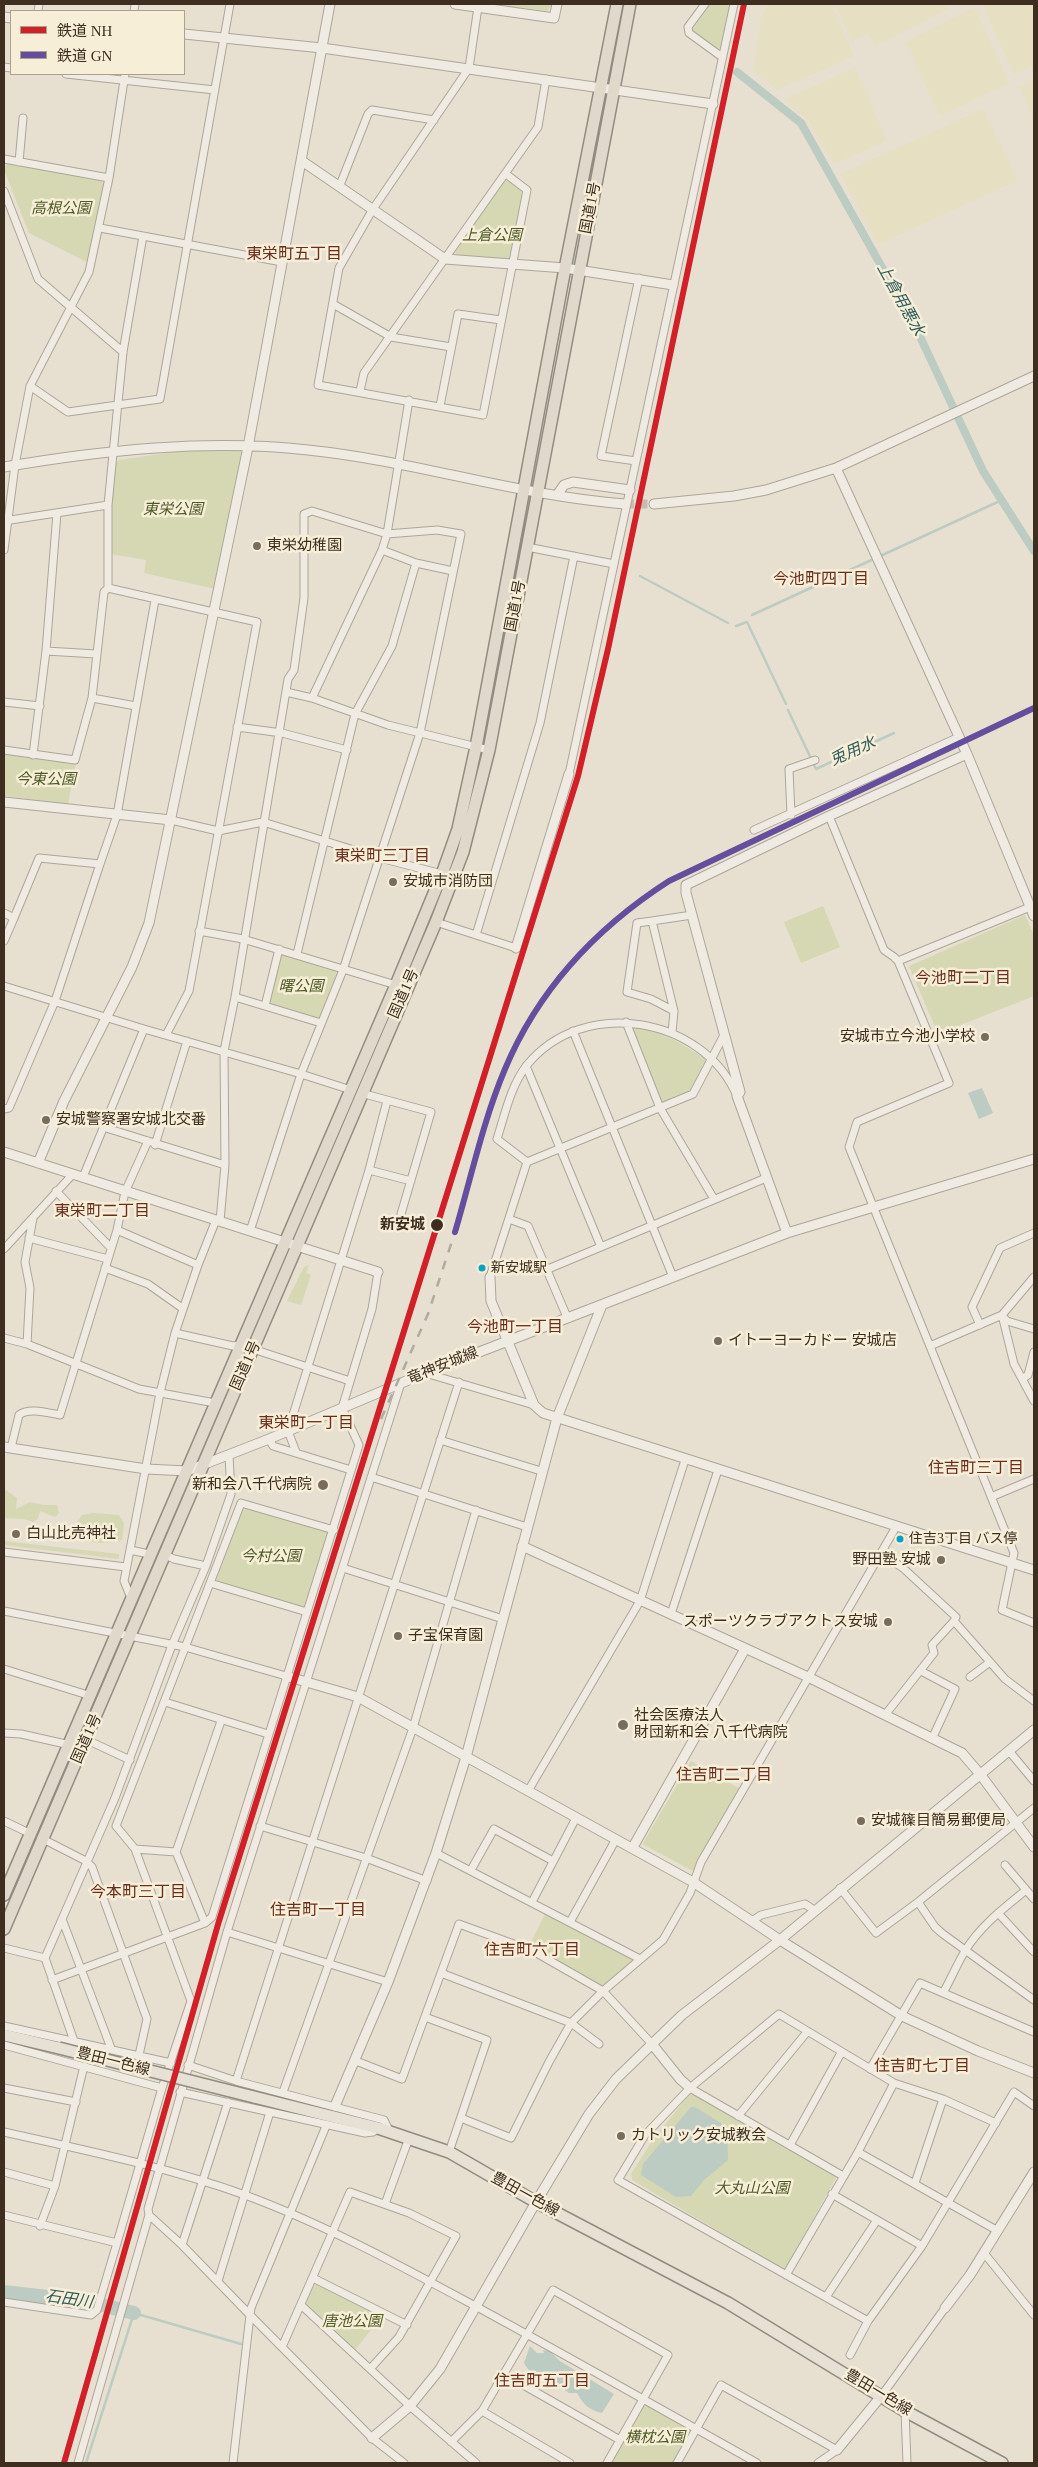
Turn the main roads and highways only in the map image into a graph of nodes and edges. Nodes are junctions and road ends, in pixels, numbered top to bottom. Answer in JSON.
{"nodes":[{"id":1,"x":617,"y":4,"type":"edge"},
{"id":2,"x":630,"y":4,"type":"edge"},
{"id":3,"x":356,"y":1092,"type":"junction"},
{"id":4,"x":36,"y":1836,"type":"junction"},
{"id":5,"x":4,"y":1891,"type":"edge"},
{"id":6,"x":4,"y":1929,"type":"edge"},
{"id":7,"x":4,"y":2035,"type":"edge"},
{"id":8,"x":1002,"y":2463,"type":"edge"}],
"edges":[{"from":1,"to":3,"type":"highway","name":"国道1号"},
{"from":2,"to":3,"type":"highway","name":"国道1号"},
{"from":3,"to":4,"type":"highway","name":"国道1号"},
{"from":3,"to":4,"type":"highway","name":"国道1号"},
{"from":4,"to":5,"type":"highway","name":"国道1号"},
{"from":4,"to":6,"type":"highway","name":"国道1号"},
{"from":7,"to":8,"type":"main road","name":"豊田一色線","bridge":true}]}
